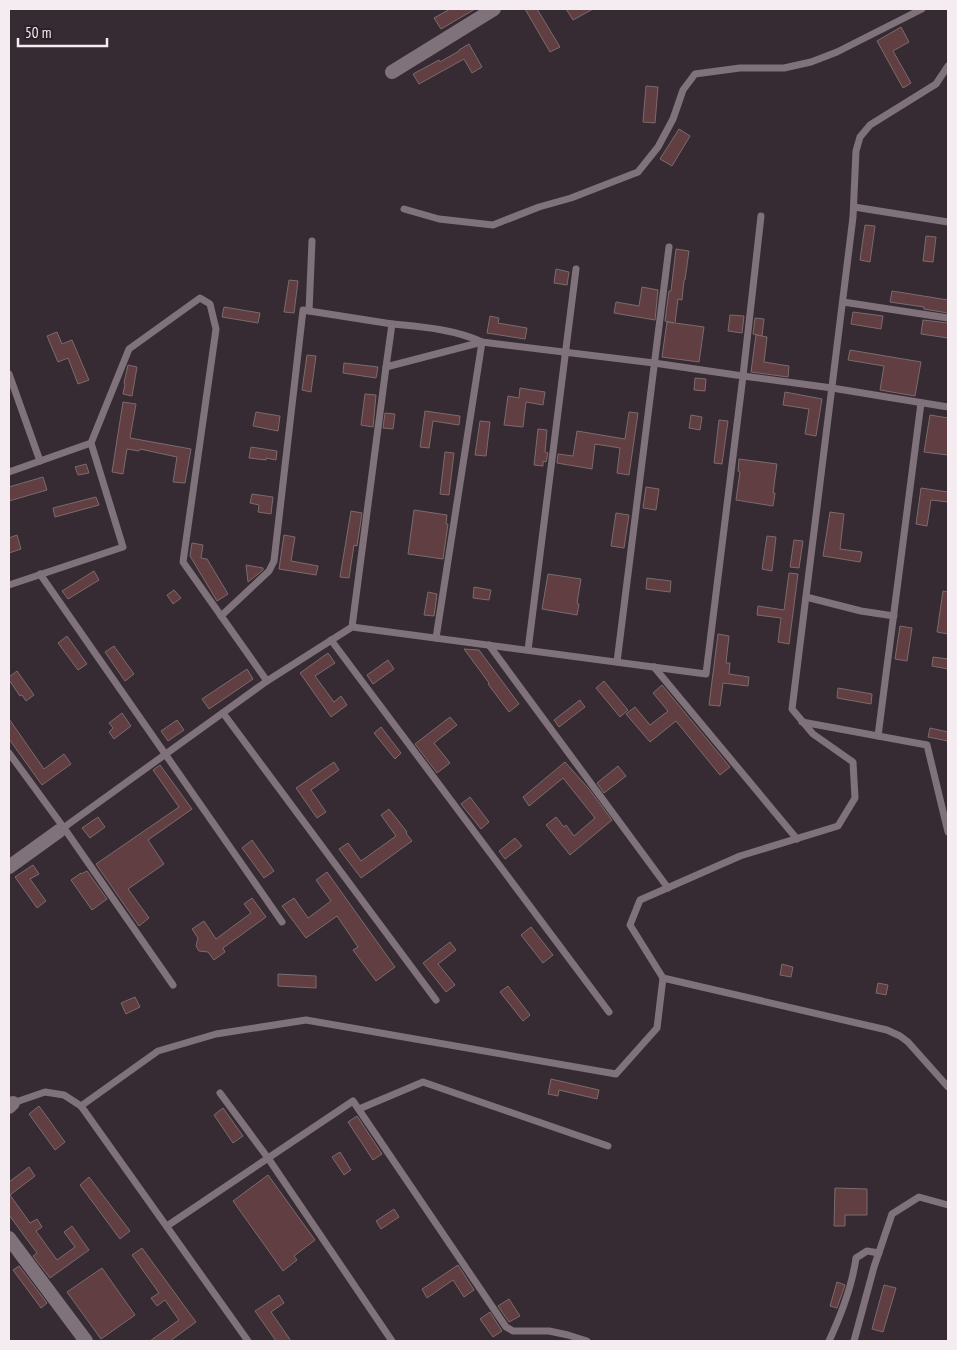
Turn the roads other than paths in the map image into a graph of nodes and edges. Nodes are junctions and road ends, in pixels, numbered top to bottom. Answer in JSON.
{"nodes":[{"id":1,"x":494,"y":9,"type":"edge"},
{"id":2,"x":922,"y":9,"type":"edge"},
{"id":3,"x":948,"y":66,"type":"edge"},
{"id":4,"x":392,"y":72,"type":"dead end"},
{"id":5,"x":854,"y":207,"type":"junction"},
{"id":6,"x":404,"y":209,"type":"dead end"},
{"id":7,"x":761,"y":216,"type":"dead end"},
{"id":8,"x":948,"y":222,"type":"edge"},
{"id":9,"x":312,"y":241,"type":"dead end"},
{"id":10,"x":669,"y":247,"type":"dead end"},
{"id":11,"x":576,"y":269,"type":"dead end"},
{"id":12,"x":843,"y":302,"type":"junction"},
{"id":13,"x":309,"y":311,"type":"junction"},
{"id":14,"x":948,"y":318,"type":"edge"},
{"id":15,"x":392,"y":324,"type":"junction"},
{"id":16,"x":482,"y":342,"type":"junction"},
{"id":17,"x":566,"y":352,"type":"junction"},
{"id":18,"x":654,"y":362,"type":"junction"},
{"id":19,"x":386,"y":367,"type":"junction"},
{"id":20,"x":9,"y":374,"type":"edge"},
{"id":21,"x":743,"y":376,"type":"junction"},
{"id":22,"x":832,"y":388,"type":"junction"},
{"id":23,"x":921,"y":403,"type":"junction"},
{"id":24,"x":948,"y":408,"type":"edge"},
{"id":25,"x":91,"y":442,"type":"junction"},
{"id":26,"x":40,"y":461,"type":"junction"},
{"id":27,"x":9,"y":472,"type":"edge"},
{"id":28,"x":40,"y":574,"type":"junction"},
{"id":29,"x":9,"y":585,"type":"edge"},
{"id":30,"x":806,"y":597,"type":"junction"},
{"id":31,"x":221,"y":616,"type":"junction"},
{"id":32,"x":894,"y":616,"type":"junction"},
{"id":33,"x":352,"y":627,"type":"junction"},
{"id":34,"x":436,"y":638,"type":"junction"},
{"id":35,"x":331,"y":640,"type":"junction"},
{"id":36,"x":489,"y":645,"type":"junction"},
{"id":37,"x":528,"y":650,"type":"junction"},
{"id":38,"x":617,"y":662,"type":"junction"},
{"id":39,"x":654,"y":667,"type":"junction"},
{"id":40,"x":267,"y":681,"type":"junction"},
{"id":41,"x":224,"y":713,"type":"junction"},
{"id":42,"x":802,"y":722,"type":"junction"},
{"id":43,"x":878,"y":736,"type":"junction"},
{"id":44,"x":9,"y":753,"type":"edge"},
{"id":45,"x":166,"y":754,"type":"junction"},
{"id":46,"x":62,"y":830,"type":"junction"},
{"id":47,"x":948,"y":832,"type":"edge"},
{"id":48,"x":797,"y":839,"type":"junction"},
{"id":49,"x":9,"y":867,"type":"edge"},
{"id":50,"x":668,"y":888,"type":"junction"},
{"id":51,"x":282,"y":922,"type":"dead end"},
{"id":52,"x":663,"y":978,"type":"junction"},
{"id":53,"x":173,"y":985,"type":"dead end"},
{"id":54,"x":436,"y":1000,"type":"dead end"},
{"id":55,"x":609,"y":1012,"type":"dead end"},
{"id":56,"x":948,"y":1087,"type":"edge"},
{"id":57,"x":220,"y":1093,"type":"dead end"},
{"id":58,"x":11,"y":1105,"type":"edge"},
{"id":59,"x":81,"y":1106,"type":"junction"},
{"id":60,"x":359,"y":1109,"type":"junction"},
{"id":61,"x":608,"y":1146,"type":"dead end"},
{"id":62,"x":268,"y":1158,"type":"junction"},
{"id":63,"x":948,"y":1205,"type":"edge"},
{"id":64,"x":167,"y":1226,"type":"junction"},
{"id":65,"x":9,"y":1238,"type":"edge"},
{"id":66,"x":878,"y":1253,"type":"junction"},
{"id":67,"x":86,"y":1341,"type":"edge"},
{"id":68,"x":248,"y":1341,"type":"edge"},
{"id":69,"x":392,"y":1341,"type":"edge"},
{"id":70,"x":587,"y":1341,"type":"edge"},
{"id":71,"x":829,"y":1341,"type":"edge"},
{"id":72,"x":854,"y":1341,"type":"edge"}],
"edges":[{"from":1,"to":4,"type":"street"},
{"from":2,"to":6,"type":"lane"},
{"from":3,"to":5,"type":"lane"},
{"from":5,"to":8,"type":"lane"},
{"from":5,"to":12,"type":"lane"},
{"from":7,"to":21,"type":"lane"},
{"from":9,"to":13,"type":"lane"},
{"from":10,"to":18,"type":"lane"},
{"from":11,"to":17,"type":"lane"},
{"from":12,"to":14,"type":"lane"},
{"from":12,"to":22,"type":"lane"},
{"from":13,"to":15,"type":"lane"},
{"from":13,"to":31,"type":"lane"},
{"from":15,"to":16,"type":"lane"},
{"from":15,"to":19,"type":"lane"},
{"from":16,"to":17,"type":"lane"},
{"from":16,"to":19,"type":"lane"},
{"from":16,"to":34,"type":"lane"},
{"from":17,"to":18,"type":"lane"},
{"from":17,"to":37,"type":"lane"},
{"from":18,"to":21,"type":"lane"},
{"from":18,"to":38,"type":"lane"},
{"from":19,"to":33,"type":"lane"},
{"from":20,"to":26,"type":"lane"},
{"from":21,"to":22,"type":"lane"},
{"from":21,"to":39,"type":"lane"},
{"from":22,"to":23,"type":"lane"},
{"from":22,"to":30,"type":"lane"},
{"from":23,"to":24,"type":"lane"},
{"from":23,"to":32,"type":"lane"},
{"from":25,"to":26,"type":"lane"},
{"from":25,"to":28,"type":"lane"},
{"from":25,"to":31,"type":"lane"},
{"from":26,"to":27,"type":"lane"},
{"from":28,"to":29,"type":"lane"},
{"from":28,"to":45,"type":"lane"},
{"from":30,"to":32,"type":"lane"},
{"from":30,"to":42,"type":"lane"},
{"from":31,"to":40,"type":"lane"},
{"from":32,"to":43,"type":"lane"},
{"from":33,"to":34,"type":"lane"},
{"from":33,"to":35,"type":"lane"},
{"from":34,"to":36,"type":"lane"},
{"from":35,"to":40,"type":"lane"},
{"from":35,"to":55,"type":"lane"},
{"from":36,"to":37,"type":"lane"},
{"from":36,"to":50,"type":"lane"},
{"from":37,"to":38,"type":"lane"},
{"from":38,"to":39,"type":"lane"},
{"from":39,"to":48,"type":"lane"},
{"from":40,"to":41,"type":"lane"},
{"from":41,"to":45,"type":"lane"},
{"from":41,"to":54,"type":"lane"},
{"from":42,"to":43,"type":"lane"},
{"from":42,"to":48,"type":"lane"},
{"from":43,"to":47,"type":"lane"},
{"from":44,"to":46,"type":"lane"},
{"from":45,"to":46,"type":"lane"},
{"from":45,"to":51,"type":"lane"},
{"from":46,"to":49,"type":"street"},
{"from":46,"to":53,"type":"lane"},
{"from":48,"to":50,"type":"lane"},
{"from":50,"to":52,"type":"lane"},
{"from":52,"to":56,"type":"lane"},
{"from":52,"to":59,"type":"lane"},
{"from":57,"to":62,"type":"lane"},
{"from":58,"to":59,"type":"lane"},
{"from":59,"to":64,"type":"lane"},
{"from":60,"to":61,"type":"lane"},
{"from":60,"to":62,"type":"lane"},
{"from":60,"to":70,"type":"lane"},
{"from":62,"to":64,"type":"lane"},
{"from":62,"to":69,"type":"lane"},
{"from":63,"to":66,"type":"lane"},
{"from":64,"to":68,"type":"lane"},
{"from":65,"to":67,"type":"street"},
{"from":66,"to":71,"type":"lane"},
{"from":66,"to":72,"type":"lane"}]}
